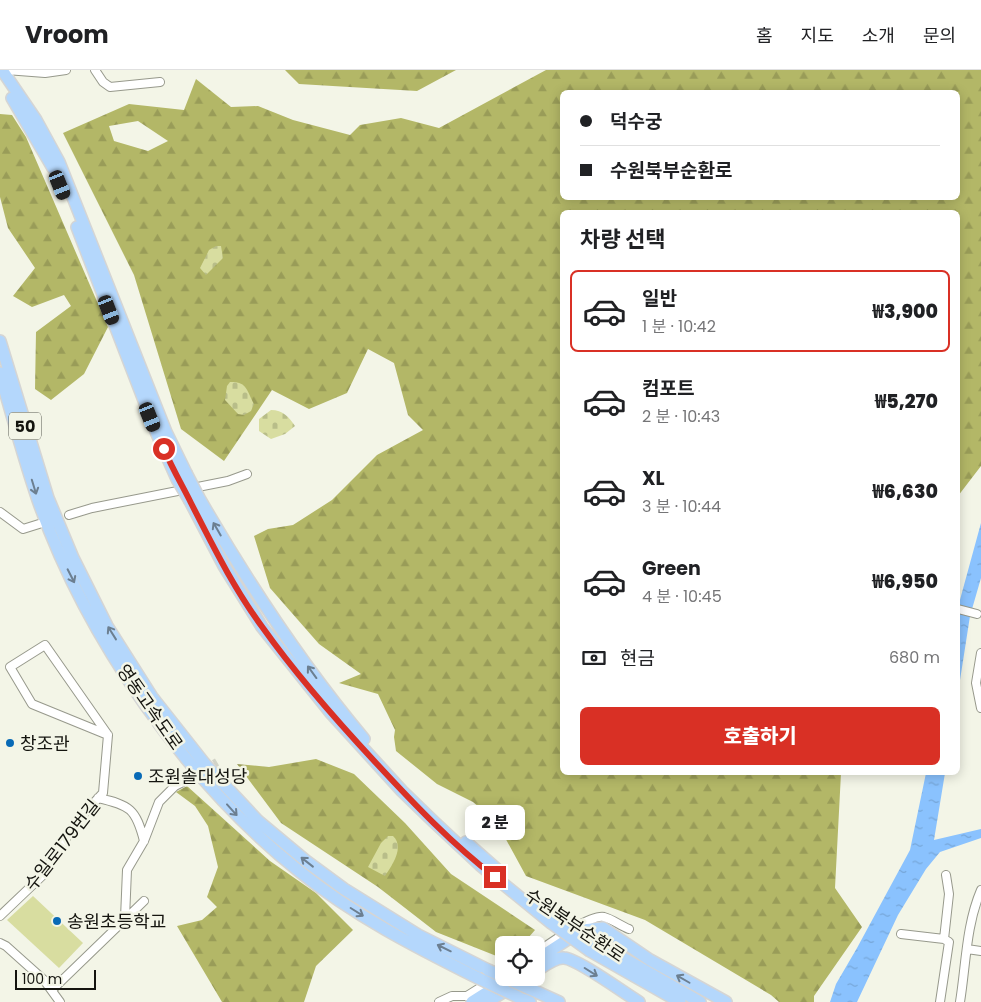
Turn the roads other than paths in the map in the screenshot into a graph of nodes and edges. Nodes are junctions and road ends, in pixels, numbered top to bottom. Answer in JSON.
{"nodes":[{"id":1,"x":2,"y":70,"type":"edge"},
{"id":2,"x":6,"y":70,"type":"edge"},
{"id":3,"x":66,"y":70,"type":"edge"},
{"id":4,"x":95,"y":70,"type":"edge"},
{"id":5,"x":0,"y":80,"type":"edge"},
{"id":6,"x":160,"y":82,"type":"dead end"},
{"id":7,"x":56,"y":164,"type":"junction"},
{"id":8,"x":0,"y":341,"type":"edge"},
{"id":9,"x":0,"y":373,"type":"edge"},
{"id":10,"x":248,"y":474,"type":"dead end"},
{"id":11,"x":0,"y":512,"type":"edge"},
{"id":12,"x":69,"y":515,"type":"dead end"},
{"id":13,"x":39,"y":524,"type":"dead end"},
{"id":14,"x":960,"y":610,"type":"edge"},
{"id":15,"x":974,"y":613,"type":"dead end"},
{"id":16,"x":981,"y":653,"type":"edge"},
{"id":17,"x":981,"y":708,"type":"edge"},
{"id":18,"x":108,"y":735,"type":"junction"},
{"id":19,"x":183,"y":782,"type":"tunnel mouth"},
{"id":20,"x":98,"y":798,"type":"junction"},
{"id":21,"x":144,"y":841,"type":"junction"},
{"id":22,"x":946,"y":875,"type":"dead end"},
{"id":23,"x":981,"y":890,"type":"edge"},
{"id":24,"x":144,"y":901,"type":"dead end"},
{"id":25,"x":0,"y":916,"type":"edge"},
{"id":26,"x":125,"y":918,"type":"junction"},
{"id":27,"x":629,"y":929,"type":"dead end"},
{"id":28,"x":902,"y":934,"type":"dead end"},
{"id":29,"x":944,"y":939,"type":"junction"},
{"id":30,"x":0,"y":943,"type":"edge"},
{"id":31,"x":545,"y":946,"type":"edge"},
{"id":32,"x":593,"y":946,"type":"junction"},
{"id":33,"x":966,"y":949,"type":"junction"},
{"id":34,"x":981,"y":951,"type":"edge"},
{"id":35,"x":545,"y":954,"type":"edge"},
{"id":36,"x":545,"y":966,"type":"edge"},
{"id":37,"x":495,"y":973,"type":"edge"},
{"id":38,"x":495,"y":979,"type":"edge"},
{"id":39,"x":497,"y":986,"type":"edge"},
{"id":40,"x":521,"y":986,"type":"edge"},
{"id":41,"x":532,"y":986,"type":"edge"},
{"id":42,"x":52,"y":990,"type":"junction"},
{"id":43,"x":60,"y":1002,"type":"edge"},
{"id":44,"x":439,"y":1002,"type":"edge"},
{"id":45,"x":472,"y":1002,"type":"edge"},
{"id":46,"x":487,"y":1002,"type":"edge"},
{"id":47,"x":530,"y":1002,"type":"edge"},
{"id":48,"x":559,"y":1002,"type":"edge"},
{"id":49,"x":639,"y":1002,"type":"edge"},
{"id":50,"x":680,"y":1002,"type":"edge"},
{"id":51,"x":700,"y":1002,"type":"edge"},
{"id":52,"x":726,"y":1002,"type":"edge"},
{"id":53,"x":940,"y":1002,"type":"edge"},
{"id":54,"x":960,"y":1002,"type":"edge"}],
"edges":[{"from":1,"to":7,"type":"highway","name":"수원북부순환로"},
{"from":2,"to":3,"type":"street"},
{"from":4,"to":6,"type":"street"},
{"from":5,"to":7,"type":"highway","name":"수원북부순환로"},
{"from":7,"to":32,"type":"highway","name":"수원북부순환로","bridge":true},
{"from":37,"to":8,"type":"highway","name":"영동고속도로","number":"50","one_way":true,"bridge":true},
{"from":9,"to":47,"type":"highway","name":"영동고속도로","number":"50","one_way":true,"bridge":true},
{"from":10,"to":12,"type":"street"},
{"from":11,"to":13,"type":"street"},
{"from":14,"to":15,"type":"street"},
{"from":16,"to":17,"type":"street"},
{"from":18,"to":18,"type":"street"},
{"from":18,"to":20,"type":"street","name":"수일로179번길"},
{"from":19,"to":21,"type":"street"},
{"from":20,"to":21,"type":"street"},
{"from":20,"to":25,"type":"street","name":"수일로179번길"},
{"from":21,"to":26,"type":"street"},
{"from":22,"to":29,"type":"street"},
{"from":23,"to":33,"type":"street"},
{"from":24,"to":26,"type":"street"},
{"from":26,"to":42,"type":"street"},
{"from":27,"to":31,"type":"street"},
{"from":28,"to":29,"type":"street"},
{"from":29,"to":53,"type":"street"},
{"from":30,"to":42,"type":"street"},
{"from":32,"to":50,"type":"highway","name":"수원북부순환로"},
{"from":32,"to":51,"type":"highway","name":"수원북부순환로"},
{"from":33,"to":34,"type":"street"},
{"from":33,"to":54,"type":"street"},
{"from":52,"to":35,"type":"highway","one_way":true},
{"from":36,"to":49,"type":"highway","one_way":true},
{"from":38,"to":44,"type":"street"},
{"from":39,"to":45,"type":"highway"},
{"from":40,"to":46,"type":"highway"},
{"from":41,"to":48,"type":"highway","name":"영동고속도로","number":"50"},
{"from":42,"to":43,"type":"street"}]}
